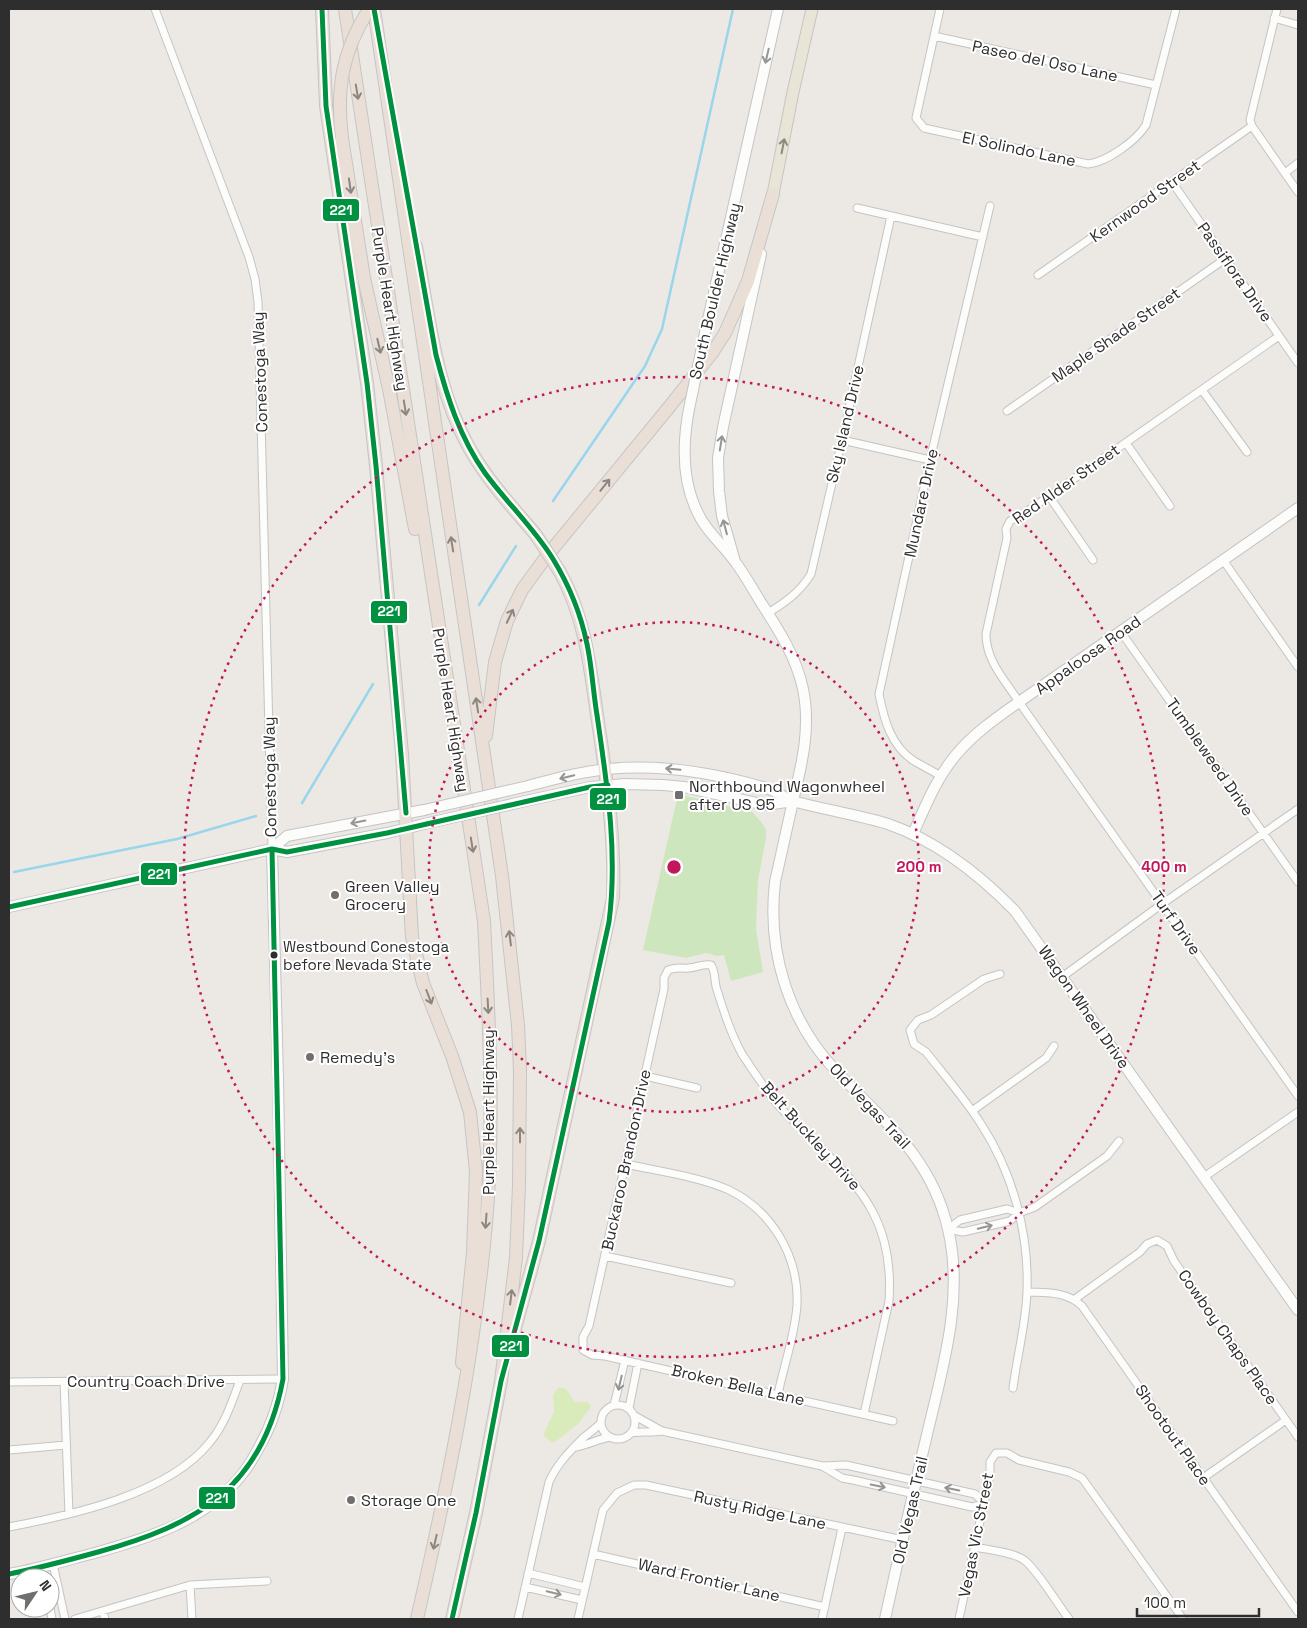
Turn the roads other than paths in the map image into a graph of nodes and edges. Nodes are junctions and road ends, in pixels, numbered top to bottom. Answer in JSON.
{"nodes":[{"id":1,"x":155,"y":9,"type":"edge"},
{"id":2,"x":322,"y":9,"type":"edge"},
{"id":3,"x":345,"y":9,"type":"edge"},
{"id":4,"x":778,"y":9,"type":"edge"},
{"id":5,"x":812,"y":9,"type":"edge"},
{"id":6,"x":940,"y":9,"type":"edge"},
{"id":7,"x":1176,"y":9,"type":"edge"},
{"id":8,"x":1276,"y":9,"type":"edge"},
{"id":9,"x":373,"y":12,"type":"edge"},
{"id":10,"x":1274,"y":18,"type":"junction"},
{"id":11,"x":1298,"y":24,"type":"edge"},
{"id":12,"x":934,"y":36,"type":"junction"},
{"id":13,"x":1156,"y":85,"type":"junction"},
{"id":14,"x":1252,"y":126,"type":"junction"},
{"id":15,"x":1298,"y":163,"type":"edge"},
{"id":16,"x":1285,"y":173,"type":"junction"},
{"id":17,"x":1172,"y":182,"type":"junction"},
{"id":18,"x":1298,"y":192,"type":"edge"},
{"id":19,"x":773,"y":194,"type":"junction"},
{"id":20,"x":990,"y":206,"type":"dead end"},
{"id":21,"x":857,"y":208,"type":"dead end"},
{"id":22,"x":891,"y":216,"type":"junction"},
{"id":23,"x":983,"y":237,"type":"junction"},
{"id":24,"x":1225,"y":259,"type":"junction"},
{"id":25,"x":1038,"y":275,"type":"dead end"},
{"id":26,"x":1279,"y":336,"type":"junction"},
{"id":27,"x":1298,"y":363,"type":"edge"},
{"id":28,"x":1202,"y":390,"type":"junction"},
{"id":29,"x":1008,"y":410,"type":"dead end"},
{"id":30,"x":842,"y":440,"type":"junction"},
{"id":31,"x":1126,"y":443,"type":"junction"},
{"id":32,"x":1247,"y":452,"type":"dead end"},
{"id":33,"x":930,"y":460,"type":"junction"},
{"id":34,"x":1049,"y":496,"type":"junction"},
{"id":35,"x":1170,"y":506,"type":"dead end"},
{"id":36,"x":1298,"y":508,"type":"edge"},
{"id":37,"x":1093,"y":560,"type":"dead end"},
{"id":38,"x":1223,"y":560,"type":"junction"},
{"id":39,"x":735,"y":561,"type":"junction"},
{"id":40,"x":768,"y":613,"type":"junction"},
{"id":41,"x":1121,"y":632,"type":"junction"},
{"id":42,"x":1298,"y":667,"type":"edge"},
{"id":43,"x":448,"y":693,"type":"junction"},
{"id":44,"x":1019,"y":702,"type":"junction"},
{"id":45,"x":484,"y":753,"type":"junction"},
{"id":46,"x":606,"y":769,"type":"junction"},
{"id":47,"x":941,"y":776,"type":"junction"},
{"id":48,"x":608,"y":785,"type":"junction"},
{"id":49,"x":793,"y":801,"type":"junction"},
{"id":50,"x":1298,"y":809,"type":"edge"},
{"id":51,"x":406,"y":813,"type":"junction"},
{"id":52,"x":407,"y":828,"type":"junction"},
{"id":53,"x":913,"y":834,"type":"junction"},
{"id":54,"x":1264,"y":834,"type":"junction"},
{"id":55,"x":272,"y":849,"type":"junction"},
{"id":56,"x":1298,"y":882,"type":"edge"},
{"id":57,"x":1162,"y":904,"type":"junction"},
{"id":58,"x":9,"y":907,"type":"edge"},
{"id":59,"x":668,"y":970,"type":"joint"},
{"id":60,"x":1000,"y":974,"type":"dead end"},
{"id":61,"x":1062,"y":977,"type":"junction"},
{"id":62,"x":1054,"y":1046,"type":"dead end"},
{"id":63,"x":645,"y":1076,"type":"junction"},
{"id":64,"x":697,"y":1088,"type":"dead end"},
{"id":65,"x":1298,"y":1096,"type":"edge"},
{"id":66,"x":972,"y":1111,"type":"junction"},
{"id":67,"x":1298,"y":1112,"type":"edge"},
{"id":68,"x":1119,"y":1141,"type":"dead end"},
{"id":69,"x":626,"y":1164,"type":"junction"},
{"id":70,"x":1204,"y":1177,"type":"junction"},
{"id":71,"x":1019,"y":1212,"type":"junction"},
{"id":72,"x":948,"y":1228,"type":"junction"},
{"id":73,"x":605,"y":1256,"type":"junction"},
{"id":74,"x":731,"y":1283,"type":"dead end"},
{"id":75,"x":1027,"y":1292,"type":"junction"},
{"id":76,"x":1075,"y":1299,"type":"junction"},
{"id":77,"x":1298,"y":1310,"type":"edge"},
{"id":78,"x":583,"y":1350,"type":"joint"},
{"id":79,"x":625,"y":1360,"type":"junction"},
{"id":80,"x":638,"y":1363,"type":"junction"},
{"id":81,"x":283,"y":1379,"type":"junction"},
{"id":82,"x":240,"y":1380,"type":"junction"},
{"id":83,"x":501,"y":1381,"type":"junction"},
{"id":84,"x":9,"y":1382,"type":"edge"},
{"id":85,"x":64,"y":1382,"type":"junction"},
{"id":86,"x":1013,"y":1388,"type":"dead end"},
{"id":87,"x":778,"y":1394,"type":"junction"},
{"id":88,"x":614,"y":1405,"type":"junction"},
{"id":89,"x":629,"y":1408,"type":"junction"},
{"id":90,"x":864,"y":1414,"type":"junction"},
{"id":91,"x":635,"y":1416,"type":"junction"},
{"id":92,"x":1286,"y":1420,"type":"junction"},
{"id":93,"x":893,"y":1421,"type":"dead end"},
{"id":94,"x":601,"y":1423,"type":"junction"},
{"id":95,"x":662,"y":1431,"type":"junction"},
{"id":96,"x":632,"y":1433,"type":"junction"},
{"id":97,"x":610,"y":1437,"type":"junction"},
{"id":98,"x":1298,"y":1437,"type":"edge"},
{"id":99,"x":66,"y":1445,"type":"junction"},
{"id":100,"x":576,"y":1447,"type":"junction"},
{"id":101,"x":9,"y":1450,"type":"edge"},
{"id":102,"x":822,"y":1466,"type":"junction"},
{"id":103,"x":1204,"y":1478,"type":"junction"},
{"id":104,"x":916,"y":1481,"type":"junction"},
{"id":105,"x":913,"y":1493,"type":"junction"},
{"id":106,"x":445,"y":1494,"type":"junction"},
{"id":107,"x":985,"y":1504,"type":"junction"},
{"id":108,"x":69,"y":1514,"type":"junction"},
{"id":109,"x":9,"y":1527,"type":"edge"},
{"id":110,"x":842,"y":1528,"type":"junction"},
{"id":111,"x":903,"y":1540,"type":"junction"},
{"id":112,"x":975,"y":1547,"type":"junction"},
{"id":113,"x":593,"y":1554,"type":"junction"},
{"id":114,"x":53,"y":1564,"type":"junction"},
{"id":115,"x":41,"y":1567,"type":"joint"},
{"id":116,"x":528,"y":1573,"type":"junction"},
{"id":117,"x":9,"y":1574,"type":"edge"},
{"id":118,"x":268,"y":1581,"type":"dead end"},
{"id":119,"x":190,"y":1585,"type":"junction"},
{"id":120,"x":525,"y":1587,"type":"junction"},
{"id":121,"x":585,"y":1587,"type":"junction"},
{"id":122,"x":582,"y":1600,"type":"junction"},
{"id":123,"x":825,"y":1607,"type":"junction"},
{"id":124,"x":1298,"y":1612,"type":"edge"},
{"id":125,"x":104,"y":1616,"type":"edge"},
{"id":126,"x":65,"y":1619,"type":"edge"},
{"id":127,"x":75,"y":1619,"type":"edge"},
{"id":128,"x":192,"y":1619,"type":"edge"},
{"id":129,"x":417,"y":1619,"type":"edge"},
{"id":130,"x":452,"y":1619,"type":"edge"},
{"id":131,"x":518,"y":1619,"type":"edge"},
{"id":132,"x":578,"y":1619,"type":"edge"},
{"id":133,"x":822,"y":1619,"type":"edge"},
{"id":134,"x":885,"y":1619,"type":"edge"},
{"id":135,"x":959,"y":1619,"type":"edge"},
{"id":136,"x":1069,"y":1619,"type":"edge"},
{"id":137,"x":1183,"y":1619,"type":"edge"}],
"edges":[{"from":1,"to":55,"type":"street","name":"Conestoga Way"},
{"from":2,"to":51,"type":"highway"},
{"from":3,"to":43,"type":"highway","name":"Purple Heart Highway","one_way":true},
{"from":4,"to":39,"type":"street","name":"South Boulder Highway","one_way":true,"bridge":true},
{"from":19,"to":5,"type":"main road","name":"South Boulder Highway","one_way":true},
{"from":6,"to":12,"type":"street"},
{"from":7,"to":13,"type":"street","name":"El Solindo Lane"},
{"from":8,"to":10,"type":"street"},
{"from":9,"to":43,"type":"highway","one_way":true,"bridge":true},
{"from":45,"to":9,"type":"highway","name":"Purple Heart Highway","one_way":true},
{"from":9,"to":46,"type":"highway","bridge":true},
{"from":10,"to":11,"type":"street"},
{"from":10,"to":14,"type":"street"},
{"from":12,"to":13,"type":"street","name":"Paseo del Oso Lane"},
{"from":12,"to":13,"type":"street","name":"El Solindo Lane"},
{"from":14,"to":16,"type":"street"},
{"from":14,"to":17,"type":"street","name":"Kernwood Street"},
{"from":15,"to":16,"type":"street"},
{"from":16,"to":18,"type":"street"},
{"from":17,"to":24,"type":"street","name":"Passiflora Drive"},
{"from":17,"to":25,"type":"street","name":"Kernwood Street"},
{"from":39,"to":19,"type":"street","name":"South Boulder Highway","one_way":true},
{"from":45,"to":19,"type":"highway","one_way":true},
{"from":20,"to":23,"type":"street","name":"Mundare Drive"},
{"from":21,"to":22,"type":"street"},
{"from":22,"to":23,"type":"street"},
{"from":22,"to":30,"type":"street","name":"Sky Island Drive"},
{"from":23,"to":33,"type":"street","name":"Mundare Drive"},
{"from":24,"to":26,"type":"street","name":"Passiflora Drive"},
{"from":24,"to":29,"type":"street","name":"Maple Shade Street"},
{"from":26,"to":27,"type":"street","name":"Passiflora Drive"},
{"from":26,"to":28,"type":"street","name":"Red Alder Street"},
{"from":28,"to":31,"type":"street","name":"Red Alder Street"},
{"from":28,"to":32,"type":"street"},
{"from":30,"to":33,"type":"street"},
{"from":30,"to":40,"type":"street","name":"Sky Island Drive"},
{"from":31,"to":34,"type":"street","name":"Red Alder Street"},
{"from":31,"to":35,"type":"street"},
{"from":33,"to":47,"type":"street","name":"Mundare Drive"},
{"from":34,"to":37,"type":"street"},
{"from":34,"to":44,"type":"street","name":"Red Alder Street"},
{"from":36,"to":38,"type":"street","name":"Appaloosa Road"},
{"from":38,"to":41,"type":"street","name":"Appaloosa Road"},
{"from":38,"to":42,"type":"street"},
{"from":39,"to":40,"type":"street","name":"South Boulder Highway"},
{"from":40,"to":49,"type":"street","name":"South Boulder Highway"},
{"from":41,"to":44,"type":"street","name":"Appaloosa Road"},
{"from":41,"to":54,"type":"street","name":"Tumbleweed Drive"},
{"from":43,"to":106,"type":"highway","name":"Purple Heart Highway","one_way":true},
{"from":44,"to":47,"type":"street","name":"Appaloosa Road"},
{"from":44,"to":57,"type":"street","name":"Turf Drive"},
{"from":83,"to":45,"type":"highway","name":"Purple Heart Highway","one_way":true},
{"from":46,"to":48,"type":"highway"},
{"from":49,"to":46,"type":"street","name":"Wagon Wheel Drive","one_way":true},
{"from":46,"to":51,"type":"street","name":"Wagon Wheel Drive","one_way":true,"bridge":true},
{"from":47,"to":53,"type":"street","name":"Appaloosa Road"},
{"from":48,"to":49,"type":"street","name":"Wagon Wheel Drive"},
{"from":48,"to":52,"type":"street","name":"Wagon Wheel Drive","bridge":true},
{"from":48,"to":83,"type":"highway"},
{"from":49,"to":53,"type":"street","name":"Wagon Wheel Drive"},
{"from":49,"to":72,"type":"street","name":"Old Vegas Trail"},
{"from":50,"to":54,"type":"street"},
{"from":51,"to":52,"type":"highway"},
{"from":51,"to":55,"type":"street","name":"Wagon Wheel Drive","one_way":true},
{"from":52,"to":55,"type":"street","name":"Wagon Wheel Drive"},
{"from":52,"to":106,"type":"highway","one_way":true},
{"from":53,"to":61,"type":"street","name":"Wagon Wheel Drive"},
{"from":54,"to":56,"type":"street","name":"Tumbleweed Drive"},
{"from":54,"to":57,"type":"street"},
{"from":55,"to":58,"type":"street"},
{"from":55,"to":81,"type":"street","name":"Conestoga Way"},
{"from":57,"to":61,"type":"street"},
{"from":57,"to":65,"type":"street","name":"Turf Drive"},
{"from":59,"to":63,"type":"street","name":"Buckaroo Brandon Drive"},
{"from":59,"to":90,"type":"street","name":"Belt Buckley Drive"},
{"from":60,"to":66,"type":"street"},
{"from":61,"to":70,"type":"street","name":"Wagon Wheel Drive"},
{"from":62,"to":66,"type":"street"},
{"from":63,"to":64,"type":"street"},
{"from":63,"to":69,"type":"street","name":"Buckaroo Brandon Drive"},
{"from":66,"to":71,"type":"street"},
{"from":67,"to":70,"type":"street"},
{"from":68,"to":71,"type":"street"},
{"from":69,"to":73,"type":"street","name":"Buckaroo Brandon Drive"},
{"from":69,"to":87,"type":"street"},
{"from":70,"to":77,"type":"street","name":"Wagon Wheel Drive"},
{"from":71,"to":72,"type":"street"},
{"from":72,"to":71,"type":"street","one_way":true},
{"from":71,"to":75,"type":"street"},
{"from":72,"to":104,"type":"street","name":"Old Vegas Trail"},
{"from":73,"to":74,"type":"street"},
{"from":73,"to":78,"type":"street","name":"Buckaroo Brandon Drive"},
{"from":75,"to":76,"type":"street"},
{"from":75,"to":86,"type":"street"},
{"from":76,"to":92,"type":"street","name":"Cowboy Chaps Place"},
{"from":76,"to":103,"type":"street","name":"Shootout Place"},
{"from":78,"to":79,"type":"street","name":"Broken Bella Lane"},
{"from":79,"to":80,"type":"street","name":"Broken Bella Lane"},
{"from":79,"to":88,"type":"street","one_way":true},
{"from":80,"to":87,"type":"street","name":"Broken Bella Lane"},
{"from":80,"to":89,"type":"street"},
{"from":81,"to":82,"type":"street","name":"Country Coach Drive"},
{"from":81,"to":114,"type":"street","name":"Conestoga Way"},
{"from":82,"to":85,"type":"street","name":"Country Coach Drive"},
{"from":82,"to":108,"type":"street"},
{"from":83,"to":130,"type":"highway","name":"Purple Heart Highway"},
{"from":84,"to":85,"type":"street","name":"Country Coach Drive"},
{"from":85,"to":99,"type":"street"},
{"from":87,"to":90,"type":"street","name":"Broken Bella Lane"},
{"from":88,"to":89,"type":"street"},
{"from":88,"to":94,"type":"street"},
{"from":89,"to":91,"type":"street"},
{"from":90,"to":93,"type":"street","name":"Broken Bella Lane"},
{"from":91,"to":95,"type":"street"},
{"from":91,"to":96,"type":"street"},
{"from":92,"to":98,"type":"street","name":"Cowboy Chaps Place"},
{"from":92,"to":103,"type":"street"},
{"from":94,"to":97,"type":"street"},
{"from":94,"to":100,"type":"street"},
{"from":95,"to":96,"type":"street"},
{"from":95,"to":102,"type":"street"},
{"from":96,"to":97,"type":"street"},
{"from":97,"to":100,"type":"street"},
{"from":99,"to":101,"type":"street"},
{"from":99,"to":108,"type":"street"},
{"from":100,"to":116,"type":"street"},
{"from":102,"to":104,"type":"street"},
{"from":102,"to":105,"type":"street","one_way":true},
{"from":103,"to":124,"type":"street","name":"Shootout Place"},
{"from":104,"to":105,"type":"street","name":"Old Vegas Trail"},
{"from":107,"to":104,"type":"street","one_way":true},
{"from":105,"to":107,"type":"street"},
{"from":105,"to":111,"type":"street","name":"Old Vegas Trail"},
{"from":106,"to":129,"type":"highway","name":"Purple Heart Highway","one_way":true},
{"from":107,"to":112,"type":"street","name":"Vegas Vic Street"},
{"from":107,"to":137,"type":"street","name":"Vegas Vic Street"},
{"from":108,"to":109,"type":"street"},
{"from":110,"to":111,"type":"street","name":"Rusty Ridge Lane"},
{"from":110,"to":113,"type":"street","name":"Rusty Ridge Lane"},
{"from":110,"to":123,"type":"street"},
{"from":111,"to":134,"type":"street","name":"Old Vegas Trail"},
{"from":112,"to":135,"type":"street","name":"Vegas Vic Street"},
{"from":112,"to":136,"type":"street"},
{"from":113,"to":121,"type":"street"},
{"from":113,"to":123,"type":"street","name":"Ward Frontier Lane"},
{"from":114,"to":115,"type":"street","name":"Conestoga Way"},
{"from":114,"to":126,"type":"street"},
{"from":115,"to":117,"type":"street","name":"Conestoga Way"},
{"from":116,"to":120,"type":"street"},
{"from":116,"to":121,"type":"street"},
{"from":118,"to":119,"type":"street"},
{"from":119,"to":125,"type":"street"},
{"from":119,"to":128,"type":"street"},
{"from":120,"to":122,"type":"street","one_way":true},
{"from":120,"to":131,"type":"street"},
{"from":121,"to":122,"type":"street"},
{"from":122,"to":132,"type":"street"},
{"from":123,"to":133,"type":"street"},
{"from":125,"to":127,"type":"street"}]}
